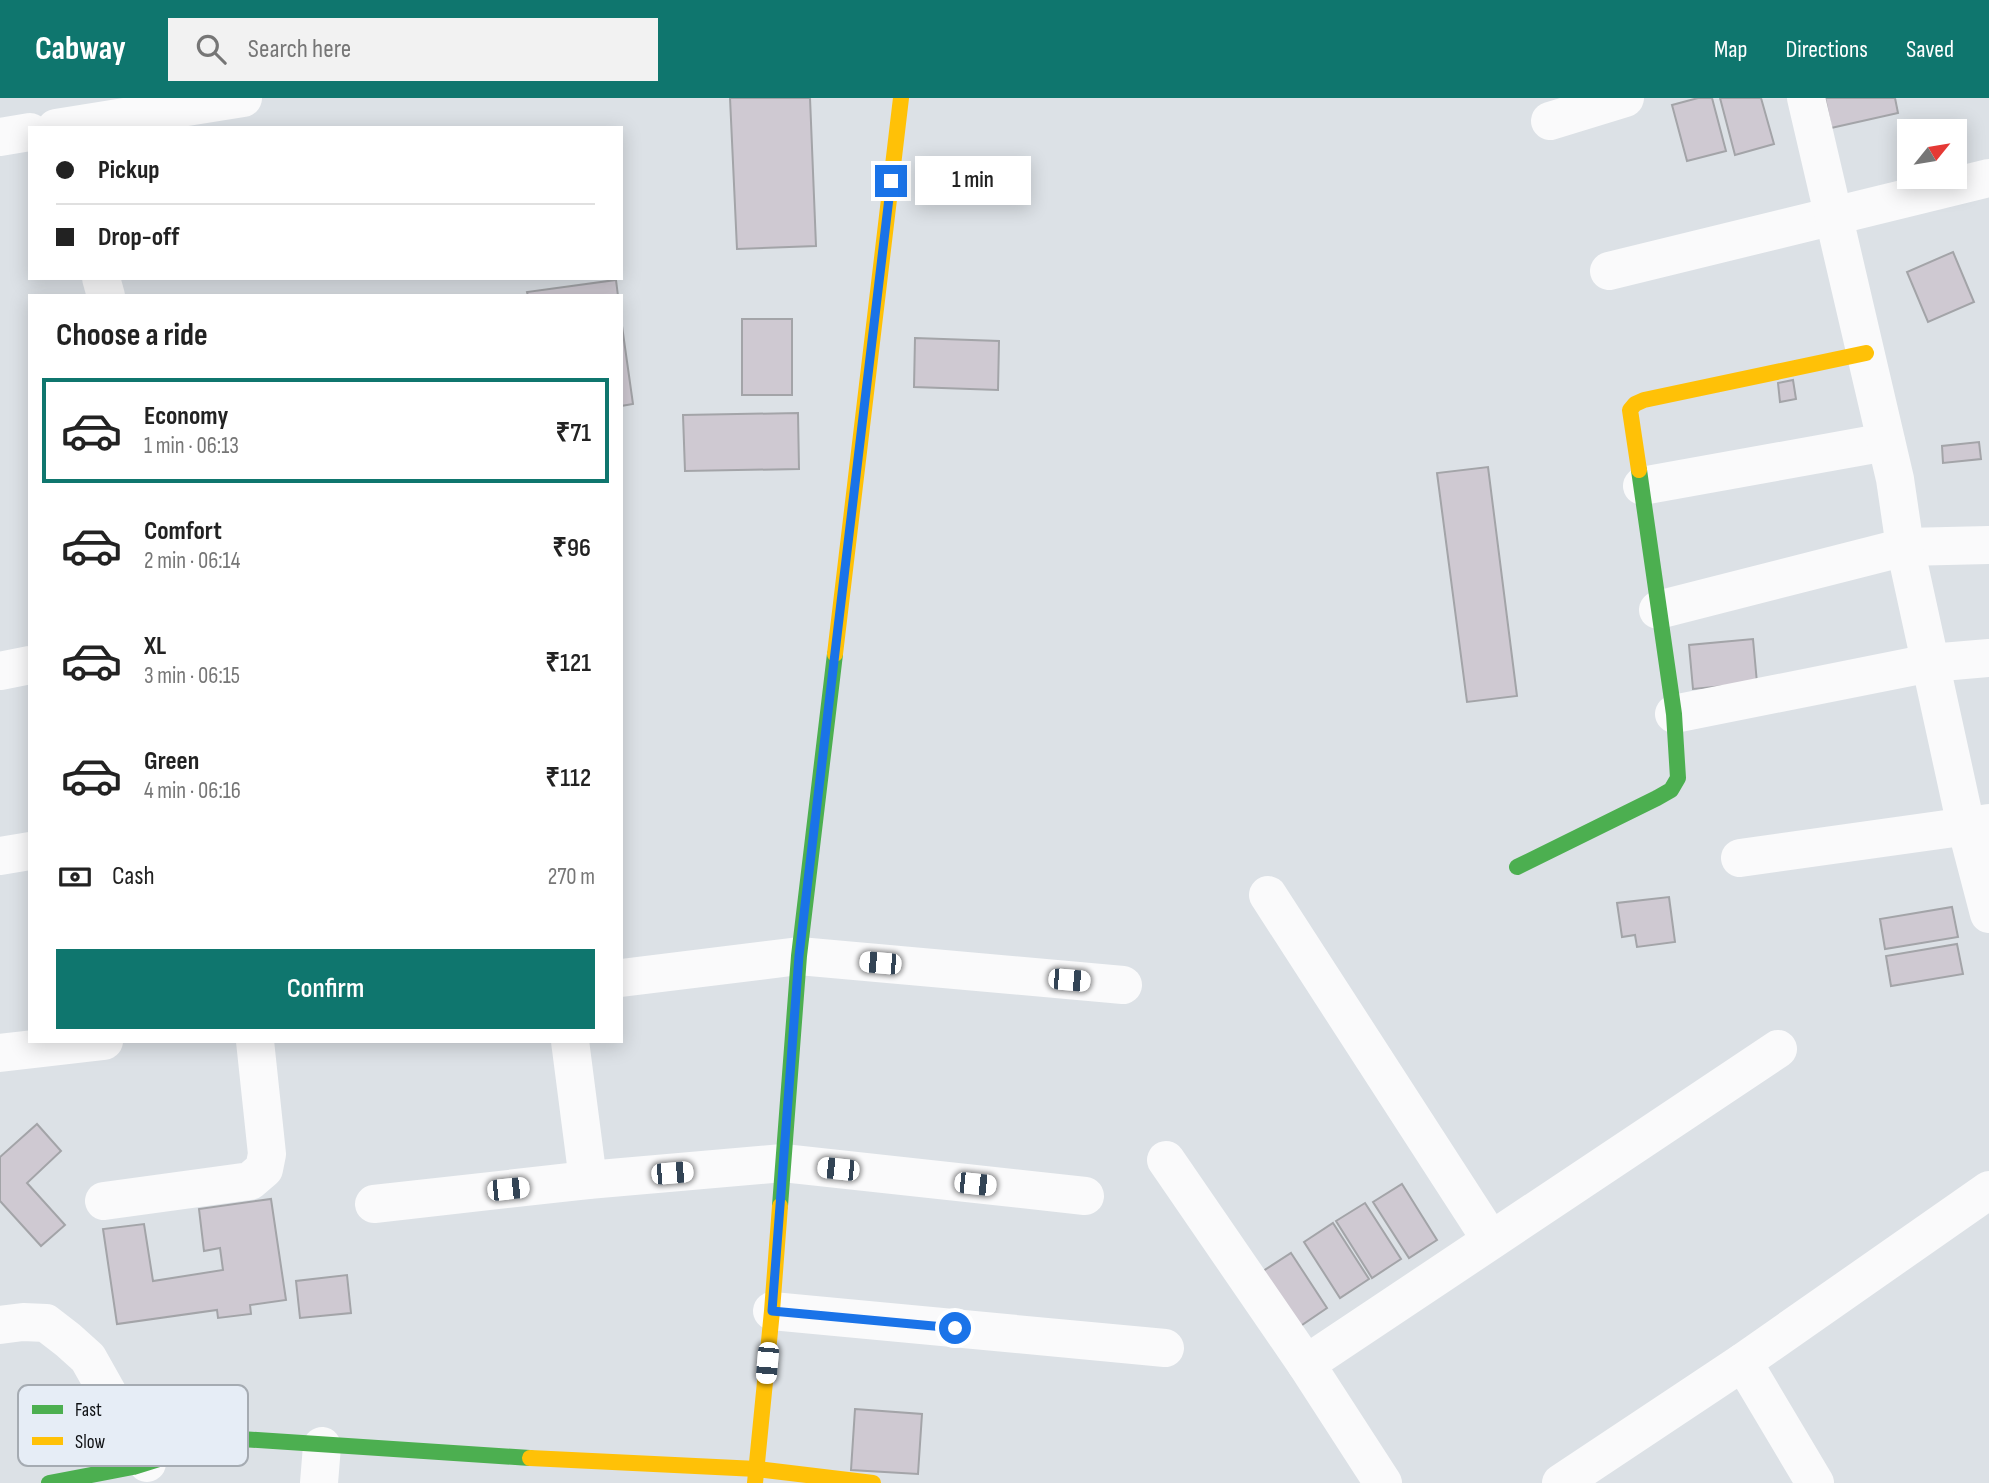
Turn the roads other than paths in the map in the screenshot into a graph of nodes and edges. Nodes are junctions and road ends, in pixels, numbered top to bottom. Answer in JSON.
{"nodes":[{"id":1,"x":243,"y":98,"type":"edge"},
{"id":2,"x":901,"y":98,"type":"edge"},
{"id":3,"x":1625,"y":98,"type":"edge"},
{"id":4,"x":1806,"y":98,"type":"edge"},
{"id":5,"x":1550,"y":121,"type":"dead end"},
{"id":6,"x":71,"y":126,"type":"edge"},
{"id":7,"x":28,"y":132,"type":"edge"},
{"id":8,"x":0,"y":137,"type":"edge"},
{"id":9,"x":1989,"y":178,"type":"edge"},
{"id":10,"x":1834,"y":216,"type":"junction"},
{"id":11,"x":1609,"y":271,"type":"dead end"},
{"id":12,"x":1866,"y":353,"type":"junction"},
{"id":13,"x":1886,"y":442,"type":"junction"},
{"id":14,"x":1642,"y":486,"type":"junction"},
{"id":15,"x":1989,"y":545,"type":"edge"},
{"id":16,"x":1905,"y":547,"type":"junction"},
{"id":17,"x":1658,"y":610,"type":"junction"},
{"id":18,"x":1989,"y":658,"type":"edge"},
{"id":19,"x":1930,"y":663,"type":"junction"},
{"id":20,"x":28,"y":665,"type":"edge"},
{"id":21,"x":0,"y":671,"type":"edge"},
{"id":22,"x":1674,"y":714,"type":"junction"},
{"id":23,"x":1978,"y":824,"type":"edge"},
{"id":24,"x":28,"y":851,"type":"edge"},
{"id":25,"x":0,"y":856,"type":"edge"},
{"id":26,"x":1740,"y":858,"type":"dead end"},
{"id":27,"x":1517,"y":867,"type":"dead end"},
{"id":28,"x":1268,"y":895,"type":"dead end"},
{"id":29,"x":1989,"y":914,"type":"edge"},
{"id":30,"x":799,"y":956,"type":"junction"},
{"id":31,"x":623,"y":978,"type":"edge"},
{"id":32,"x":1123,"y":985,"type":"dead end"},
{"id":33,"x":87,"y":1043,"type":"edge"},
{"id":34,"x":255,"y":1043,"type":"edge"},
{"id":35,"x":570,"y":1043,"type":"edge"},
{"id":36,"x":1778,"y":1049,"type":"dead end"},
{"id":37,"x":0,"y":1053,"type":"edge"},
{"id":38,"x":1166,"y":1160,"type":"dead end"},
{"id":39,"x":783,"y":1163,"type":"junction"},
{"id":40,"x":588,"y":1180,"type":"junction"},
{"id":41,"x":1989,"y":1190,"type":"edge"},
{"id":42,"x":1085,"y":1196,"type":"dead end"},
{"id":43,"x":104,"y":1201,"type":"dead end"},
{"id":44,"x":374,"y":1203,"type":"dead end"},
{"id":45,"x":1491,"y":1240,"type":"junction"},
{"id":46,"x":772,"y":1311,"type":"junction"},
{"id":47,"x":0,"y":1325,"type":"edge"},
{"id":48,"x":1165,"y":1348,"type":"dead end"},
{"id":49,"x":1743,"y":1362,"type":"junction"},
{"id":50,"x":1306,"y":1364,"type":"junction"},
{"id":51,"x":100,"y":1385,"type":"edge"},
{"id":52,"x":248,"y":1440,"type":"edge"},
{"id":53,"x":323,"y":1446,"type":"junction"},
{"id":54,"x":139,"y":1471,"type":"edge"},
{"id":55,"x":592,"y":1472,"type":"edge"},
{"id":56,"x":756,"y":1476,"type":"edge"},
{"id":57,"x":49,"y":1483,"type":"edge"},
{"id":58,"x":319,"y":1483,"type":"edge"},
{"id":59,"x":873,"y":1483,"type":"edge"},
{"id":60,"x":1383,"y":1483,"type":"edge"},
{"id":61,"x":1561,"y":1483,"type":"edge"},
{"id":62,"x":1815,"y":1483,"type":"edge"}],
"edges":[{"from":1,"to":6,"type":"street"},
{"from":2,"to":30,"type":"street"},
{"from":3,"to":5,"type":"street"},
{"from":4,"to":10,"type":"street"},
{"from":7,"to":8,"type":"street"},
{"from":9,"to":10,"type":"street"},
{"from":10,"to":11,"type":"street"},
{"from":10,"to":12,"type":"street"},
{"from":12,"to":13,"type":"street"},
{"from":12,"to":14,"type":"street"},
{"from":13,"to":14,"type":"street"},
{"from":13,"to":16,"type":"street"},
{"from":14,"to":17,"type":"street"},
{"from":15,"to":16,"type":"street"},
{"from":16,"to":17,"type":"street"},
{"from":16,"to":19,"type":"street"},
{"from":17,"to":22,"type":"street"},
{"from":18,"to":19,"type":"street"},
{"from":19,"to":22,"type":"street"},
{"from":19,"to":23,"type":"street"},
{"from":20,"to":21,"type":"street"},
{"from":22,"to":27,"type":"street"},
{"from":23,"to":26,"type":"street"},
{"from":23,"to":29,"type":"street"},
{"from":24,"to":25,"type":"street"},
{"from":28,"to":45,"type":"street"},
{"from":30,"to":31,"type":"street"},
{"from":30,"to":32,"type":"street"},
{"from":30,"to":39,"type":"street"},
{"from":33,"to":37,"type":"street"},
{"from":34,"to":43,"type":"street"},
{"from":35,"to":40,"type":"street"},
{"from":36,"to":45,"type":"street"},
{"from":38,"to":50,"type":"street"},
{"from":39,"to":40,"type":"street"},
{"from":39,"to":42,"type":"street"},
{"from":39,"to":46,"type":"street"},
{"from":40,"to":44,"type":"street"},
{"from":41,"to":49,"type":"street"},
{"from":45,"to":50,"type":"street"},
{"from":46,"to":48,"type":"street"},
{"from":46,"to":56,"type":"street"},
{"from":47,"to":51,"type":"street"},
{"from":49,"to":61,"type":"street"},
{"from":49,"to":62,"type":"street"},
{"from":50,"to":60,"type":"street"},
{"from":52,"to":53,"type":"street"},
{"from":53,"to":55,"type":"street"},
{"from":53,"to":58,"type":"street"},
{"from":54,"to":57,"type":"street"},
{"from":55,"to":56,"type":"street"},
{"from":56,"to":59,"type":"street"}]}
